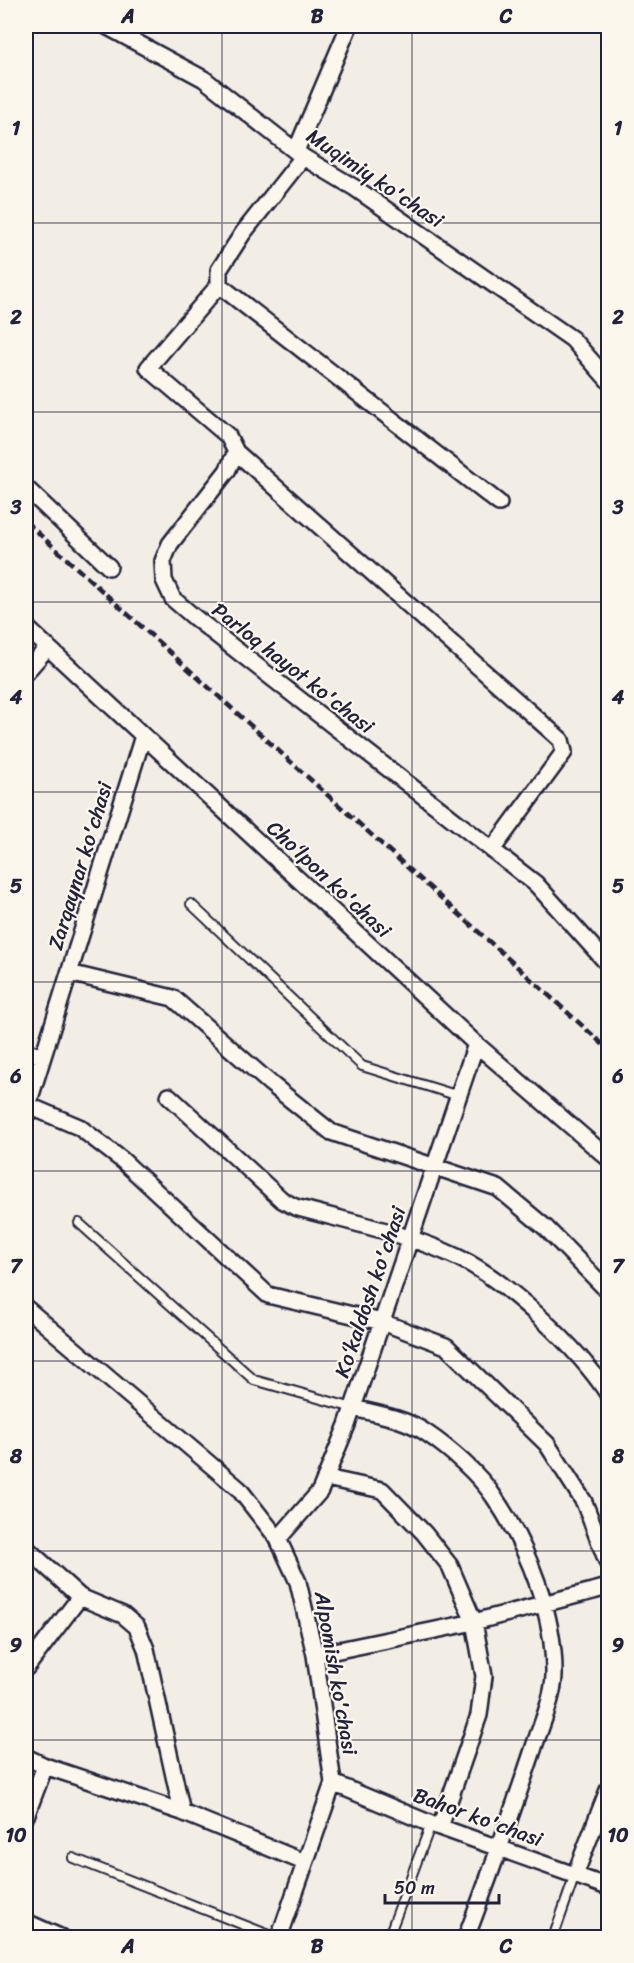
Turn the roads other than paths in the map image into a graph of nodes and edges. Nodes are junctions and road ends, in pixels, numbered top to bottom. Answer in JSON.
{"nodes":[{"id":1,"x":106,"y":26,"type":"edge"},
{"id":2,"x":349,"y":26,"type":"edge"},
{"id":3,"x":300,"y":154,"type":"junction"},
{"id":4,"x":219,"y":285,"type":"junction"},
{"id":5,"x":609,"y":380,"type":"edge"},
{"id":6,"x":236,"y":452,"type":"junction"},
{"id":7,"x":26,"y":488,"type":"edge"},
{"id":8,"x":499,"y":503,"type":"dead end"},
{"id":9,"x":109,"y":567,"type":"dead end"},
{"id":10,"x":26,"y":627,"type":"edge"},
{"id":11,"x":48,"y":647,"type":"junction"},
{"id":12,"x":26,"y":672,"type":"edge"},
{"id":13,"x":143,"y":736,"type":"junction"},
{"id":14,"x":492,"y":850,"type":"junction"},
{"id":15,"x":191,"y":904,"type":"dead end"},
{"id":16,"x":609,"y":964,"type":"edge"},
{"id":17,"x":69,"y":973,"type":"junction"},
{"id":18,"x":476,"y":1044,"type":"junction"},
{"id":19,"x":26,"y":1052,"type":"edge"},
{"id":20,"x":42,"y":1056,"type":"junction"},
{"id":21,"x":169,"y":1096,"type":"dead end"},
{"id":22,"x":459,"y":1096,"type":"junction"},
{"id":23,"x":26,"y":1108,"type":"edge"},
{"id":24,"x":609,"y":1158,"type":"edge"},
{"id":25,"x":435,"y":1166,"type":"junction"},
{"id":26,"x":79,"y":1223,"type":"dead end"},
{"id":27,"x":410,"y":1239,"type":"junction"},
{"id":28,"x":609,"y":1291,"type":"edge"},
{"id":29,"x":26,"y":1308,"type":"edge"},
{"id":30,"x":382,"y":1322,"type":"junction"},
{"id":31,"x":609,"y":1394,"type":"edge"},
{"id":32,"x":353,"y":1408,"type":"junction"},
{"id":33,"x":326,"y":1478,"type":"junction"},
{"id":34,"x":278,"y":1539,"type":"junction"},
{"id":35,"x":26,"y":1548,"type":"edge"},
{"id":36,"x":609,"y":1564,"type":"edge"},
{"id":37,"x":609,"y":1587,"type":"edge"},
{"id":38,"x":80,"y":1597,"type":"junction"},
{"id":39,"x":544,"y":1603,"type":"junction"},
{"id":40,"x":474,"y":1622,"type":"junction"},
{"id":41,"x":315,"y":1654,"type":"junction"},
{"id":42,"x":26,"y":1668,"type":"edge"},
{"id":43,"x":26,"y":1757,"type":"edge"},
{"id":44,"x":45,"y":1766,"type":"junction"},
{"id":45,"x":333,"y":1783,"type":"junction"},
{"id":46,"x":609,"y":1790,"type":"edge"},
{"id":47,"x":182,"y":1812,"type":"junction"},
{"id":48,"x":26,"y":1816,"type":"edge"},
{"id":49,"x":436,"y":1826,"type":"junction"},
{"id":50,"x":501,"y":1849,"type":"junction"},
{"id":51,"x":73,"y":1858,"type":"dead end"},
{"id":52,"x":304,"y":1862,"type":"junction"},
{"id":53,"x":575,"y":1875,"type":"junction"},
{"id":54,"x":609,"y":1887,"type":"edge"},
{"id":55,"x":26,"y":1922,"type":"edge"},
{"id":56,"x":62,"y":1938,"type":"edge"},
{"id":57,"x":278,"y":1938,"type":"edge"},
{"id":58,"x":388,"y":1938,"type":"edge"},
{"id":59,"x":466,"y":1938,"type":"edge"},
{"id":60,"x":553,"y":1938,"type":"edge"}],
"edges":[{"from":1,"to":3,"type":"street","name":"Muqimiy ko'chasi"},
{"from":2,"to":3,"type":"street"},
{"from":3,"to":4,"type":"street"},
{"from":3,"to":5,"type":"street","name":"Muqimiy ko'chasi"},
{"from":4,"to":6,"type":"street"},
{"from":4,"to":8,"type":"street"},
{"from":6,"to":14,"type":"street"},
{"from":6,"to":14,"type":"street","name":"Parloq hayot ko'chasi"},
{"from":7,"to":9,"type":"street"},
{"from":10,"to":11,"type":"street","name":"Cho‘lpon ko'chasi"},
{"from":11,"to":12,"type":"street"},
{"from":11,"to":13,"type":"street","name":"Cho‘lpon ko'chasi"},
{"from":13,"to":17,"type":"street","name":"Zarqaynar ko'chasi"},
{"from":13,"to":18,"type":"street","name":"Cho‘lpon ko'chasi"},
{"from":14,"to":16,"type":"street","name":"Parloq hayot ko'chasi"},
{"from":15,"to":22,"type":"lane"},
{"from":17,"to":20,"type":"street","name":"Zarqaynar ko'chasi"},
{"from":17,"to":25,"type":"street"},
{"from":18,"to":22,"type":"street","name":"Ko‘kaldosh ko'chasi"},
{"from":18,"to":24,"type":"street","name":"Cho‘lpon ko'chasi"},
{"from":19,"to":20,"type":"street"},
{"from":20,"to":23,"type":"street","name":"Zarqaynar ko'chasi"},
{"from":21,"to":27,"type":"street"},
{"from":22,"to":25,"type":"street","name":"Ko‘kaldosh ko'chasi"},
{"from":23,"to":30,"type":"street"},
{"from":25,"to":27,"type":"street","name":"Ko‘kaldosh ko'chasi"},
{"from":25,"to":28,"type":"street"},
{"from":26,"to":32,"type":"lane"},
{"from":27,"to":30,"type":"street","name":"Ko‘kaldosh ko'chasi"},
{"from":27,"to":31,"type":"street"},
{"from":29,"to":34,"type":"street","name":"Alpomish ko'chasi"},
{"from":30,"to":32,"type":"street","name":"Ko‘kaldosh ko'chasi"},
{"from":30,"to":36,"type":"street"},
{"from":32,"to":33,"type":"street","name":"Ko‘kaldosh ko'chasi"},
{"from":32,"to":39,"type":"street"},
{"from":33,"to":34,"type":"street","name":"Ko‘kaldosh ko'chasi"},
{"from":33,"to":40,"type":"street"},
{"from":34,"to":41,"type":"street","name":"Alpomish ko'chasi"},
{"from":35,"to":38,"type":"street"},
{"from":37,"to":39,"type":"street"},
{"from":38,"to":42,"type":"street"},
{"from":38,"to":47,"type":"street"},
{"from":39,"to":40,"type":"street"},
{"from":39,"to":50,"type":"street"},
{"from":40,"to":41,"type":"street"},
{"from":40,"to":49,"type":"street"},
{"from":41,"to":45,"type":"street","name":"Alpomish ko'chasi"},
{"from":43,"to":44,"type":"street"},
{"from":44,"to":47,"type":"street"},
{"from":44,"to":48,"type":"street"},
{"from":45,"to":49,"type":"street","name":"Bahor ko'chasi"},
{"from":45,"to":52,"type":"street","name":"Alpomish ko'chasi"},
{"from":46,"to":53,"type":"street"},
{"from":47,"to":52,"type":"street"},
{"from":49,"to":50,"type":"street","name":"Bahor ko'chasi"},
{"from":49,"to":58,"type":"lane"},
{"from":50,"to":53,"type":"street","name":"Bahor ko'chasi"},
{"from":50,"to":59,"type":"street"},
{"from":51,"to":57,"type":"lane"},
{"from":52,"to":57,"type":"street","name":"Alpomish ko'chasi"},
{"from":53,"to":54,"type":"street","name":"Bahor ko'chasi"},
{"from":53,"to":60,"type":"lane"},
{"from":55,"to":56,"type":"street"}]}
